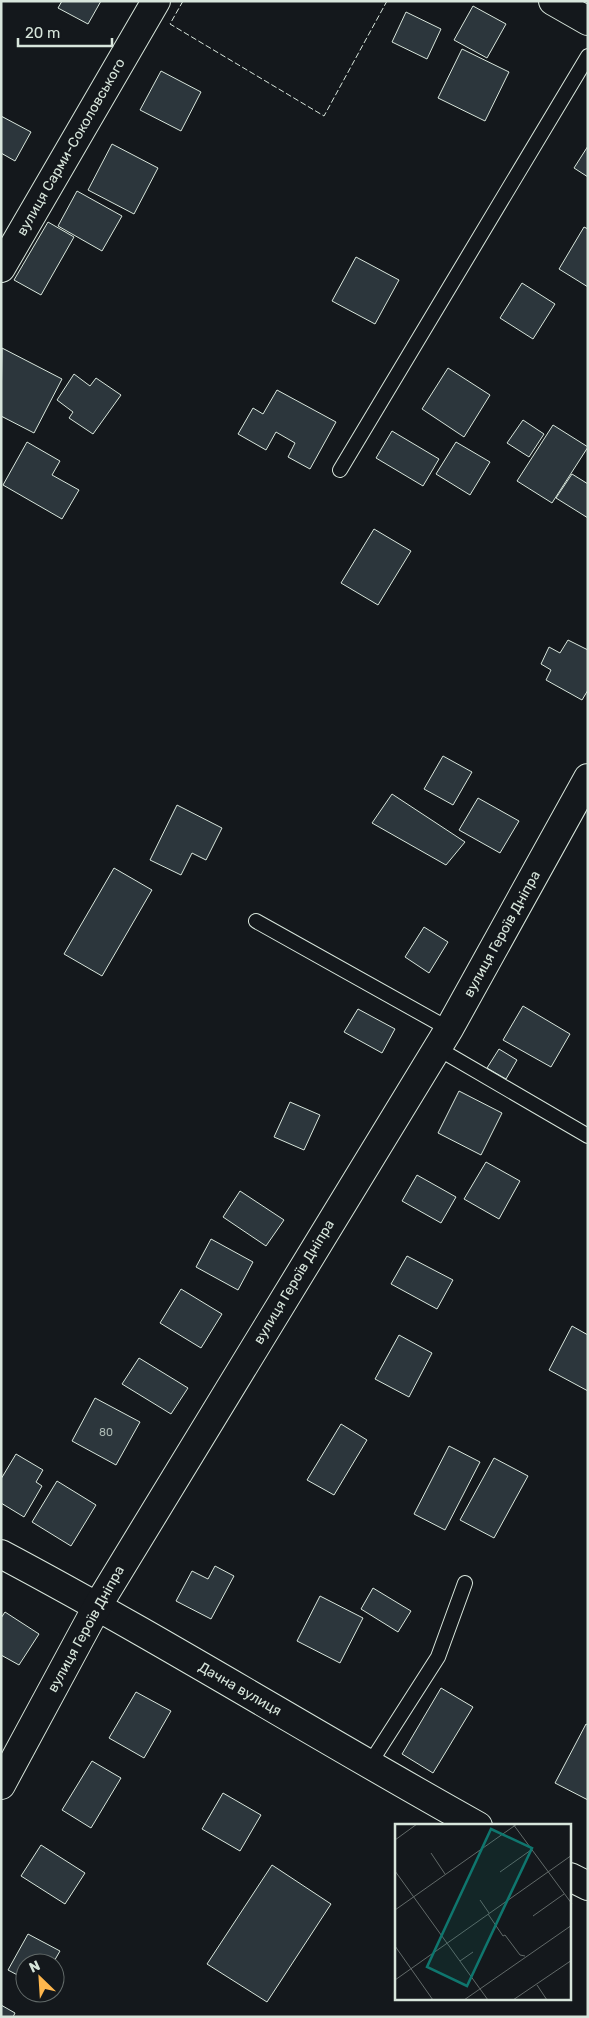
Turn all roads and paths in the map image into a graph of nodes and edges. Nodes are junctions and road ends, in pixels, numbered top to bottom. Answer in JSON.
{"nodes":[{"id":1,"x":156,"y":1,"type":"edge"},
{"id":2,"x":554,"y":1,"type":"edge"},
{"id":3,"x":588,"y":20,"type":"edge"},
{"id":4,"x":588,"y":56,"type":"edge"},
{"id":5,"x":1,"y":268,"type":"edge"},
{"id":6,"x":340,"y":470,"type":"dead end"},
{"id":7,"x":588,"y":778,"type":"edge"},
{"id":8,"x":256,"y":921,"type":"dead end"},
{"id":9,"x":443,"y":1038,"type":"junction"},
{"id":10,"x":588,"y":1136,"type":"edge"},
{"id":11,"x":1,"y":1554,"type":"edge"},
{"id":12,"x":465,"y":1583,"type":"dead end"},
{"id":13,"x":98,"y":1605,"type":"junction"},
{"id":14,"x":369,"y":1765,"type":"junction"},
{"id":15,"x":1,"y":1785,"type":"edge"},
{"id":16,"x":474,"y":1824,"type":"edge"},
{"id":17,"x":572,"y":1878,"type":"edge"},
{"id":18,"x":588,"y":1886,"type":"edge"}],
"edges":[{"from":1,"to":5,"type":"street","name":"вулиця Сарми-Соколовського"},
{"from":2,"to":3,"type":"street"},
{"from":4,"to":6,"type":"lane"},
{"from":7,"to":9,"type":"street","name":"вулиця Героїв Дніпра"},
{"from":8,"to":9,"type":"lane"},
{"from":9,"to":10,"type":"lane"},
{"from":9,"to":13,"type":"street","name":"вулиця Героїв Дніпра"},
{"from":11,"to":13,"type":"street","name":"Дачна вулиця"},
{"from":12,"to":14,"type":"lane"},
{"from":13,"to":14,"type":"street","name":"Дачна вулиця"},
{"from":13,"to":15,"type":"street","name":"вулиця Героїв Дніпра"},
{"from":14,"to":16,"type":"street","name":"Дачна вулиця"},
{"from":17,"to":18,"type":"street"}]}
